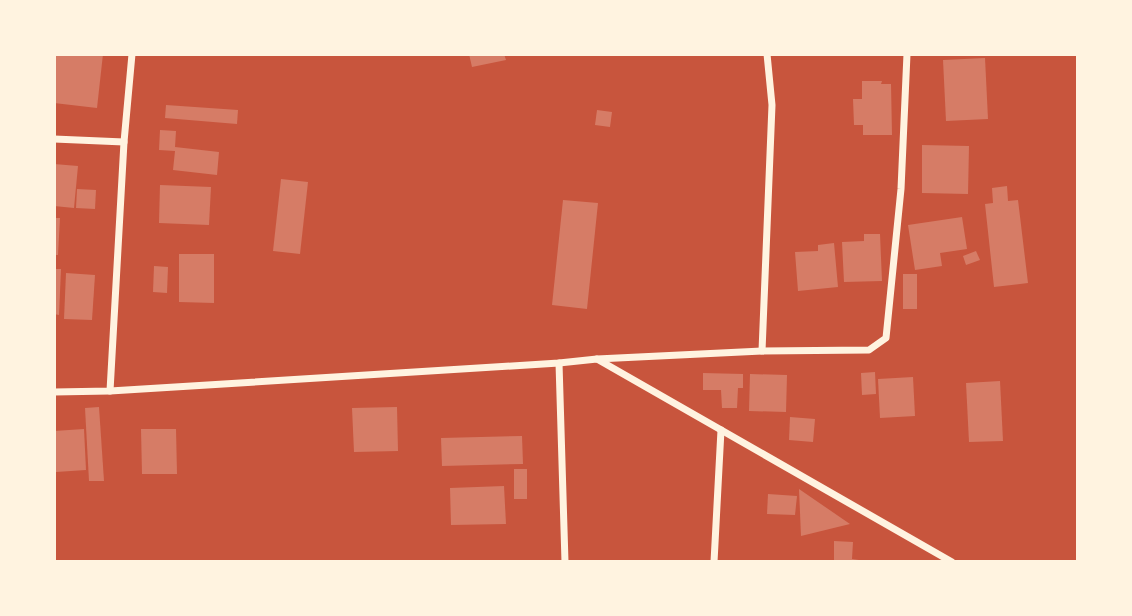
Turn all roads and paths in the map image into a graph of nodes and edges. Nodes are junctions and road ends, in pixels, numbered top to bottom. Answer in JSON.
{"nodes":[{"id":1,"x":132,"y":54,"type":"edge"},
{"id":2,"x":767,"y":54,"type":"edge"},
{"id":3,"x":907,"y":54,"type":"edge"},
{"id":4,"x":54,"y":139,"type":"edge"},
{"id":5,"x":124,"y":142,"type":"junction"},
{"id":6,"x":762,"y":351,"type":"junction"},
{"id":7,"x":597,"y":359,"type":"junction"},
{"id":8,"x":559,"y":363,"type":"junction"},
{"id":9,"x":110,"y":391,"type":"junction"},
{"id":10,"x":54,"y":392,"type":"edge"},
{"id":11,"x":721,"y":430,"type":"junction"},
{"id":12,"x":565,"y":562,"type":"edge"},
{"id":13,"x":713,"y":562,"type":"edge"},
{"id":14,"x":952,"y":562,"type":"edge"}],
"edges":[{"from":1,"to":5,"type":"street"},
{"from":2,"to":6,"type":"street"},
{"from":3,"to":6,"type":"street"},
{"from":4,"to":5,"type":"street"},
{"from":5,"to":9,"type":"street"},
{"from":6,"to":7,"type":"street"},
{"from":7,"to":8,"type":"street"},
{"from":7,"to":11,"type":"street"},
{"from":8,"to":9,"type":"street"},
{"from":8,"to":12,"type":"street"},
{"from":9,"to":10,"type":"street"},
{"from":11,"to":13,"type":"street"},
{"from":11,"to":14,"type":"street"}]}
